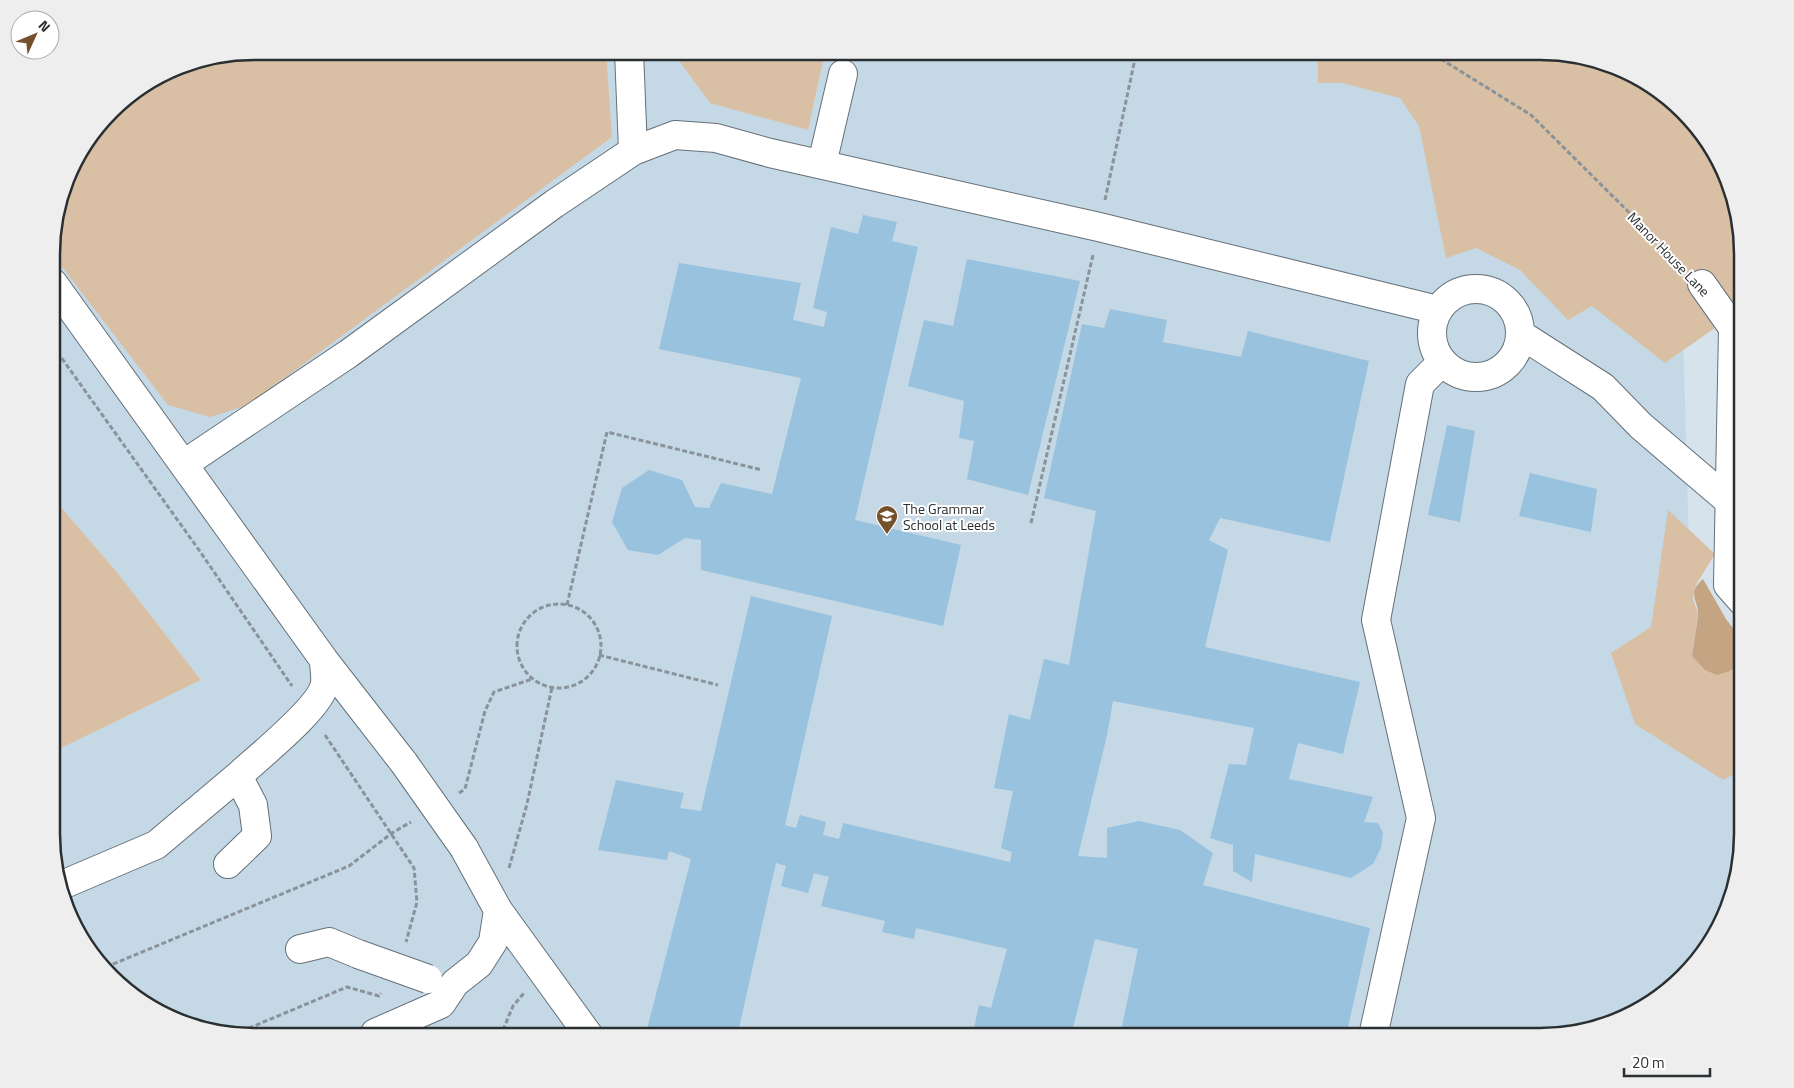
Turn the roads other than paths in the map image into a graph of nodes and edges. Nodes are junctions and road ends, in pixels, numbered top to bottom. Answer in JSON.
{"nodes":[{"id":1,"x":630,"y":60,"type":"edge"},
{"id":2,"x":843,"y":74,"type":"dead end"},
{"id":3,"x":633,"y":151,"type":"junction"},
{"id":4,"x":822,"y":164,"type":"junction"},
{"id":5,"x":1702,"y":284,"type":"road end"},
{"id":6,"x":60,"y":292,"type":"edge"},
{"id":7,"x":1438,"y":310,"type":"junction"},
{"id":8,"x":1520,"y":334,"type":"junction"},
{"id":9,"x":1442,"y":362,"type":"junction"},
{"id":10,"x":184,"y":464,"type":"junction"},
{"id":11,"x":1730,"y":502,"type":"junction"},
{"id":12,"x":1734,"y":592,"type":"edge"},
{"id":13,"x":324,"y":660,"type":"junction"},
{"id":14,"x":238,"y":776,"type":"junction"},
{"id":15,"x":228,"y":864,"type":"dead end"},
{"id":16,"x":67,"y":883,"type":"edge"},
{"id":17,"x":498,"y":910,"type":"junction"},
{"id":18,"x":300,"y":949,"type":"dead end"},
{"id":19,"x":455,"y":983,"type":"junction"},
{"id":20,"x":386,"y":1028,"type":"edge"},
{"id":21,"x":583,"y":1028,"type":"edge"},
{"id":22,"x":1375,"y":1028,"type":"edge"}],
"edges":[{"from":1,"to":3,"type":"street"},
{"from":2,"to":4,"type":"street"},
{"from":3,"to":4,"type":"street"},
{"from":3,"to":10,"type":"street"},
{"from":4,"to":7,"type":"street"},
{"from":5,"to":11,"type":"street","name":"Manor House Lane"},
{"from":6,"to":10,"type":"street"},
{"from":7,"to":8,"type":"street"},
{"from":7,"to":9,"type":"street"},
{"from":8,"to":9,"type":"street"},
{"from":8,"to":11,"type":"street"},
{"from":9,"to":22,"type":"street"},
{"from":10,"to":13,"type":"street"},
{"from":11,"to":12,"type":"street","name":"Manor House Lane"},
{"from":13,"to":14,"type":"street"},
{"from":13,"to":17,"type":"street","bridge":true},
{"from":14,"to":15,"type":"street"},
{"from":14,"to":16,"type":"street"},
{"from":17,"to":19,"type":"street"},
{"from":17,"to":21,"type":"street"},
{"from":18,"to":19,"type":"street","bridge":true},
{"from":19,"to":20,"type":"street"}]}
